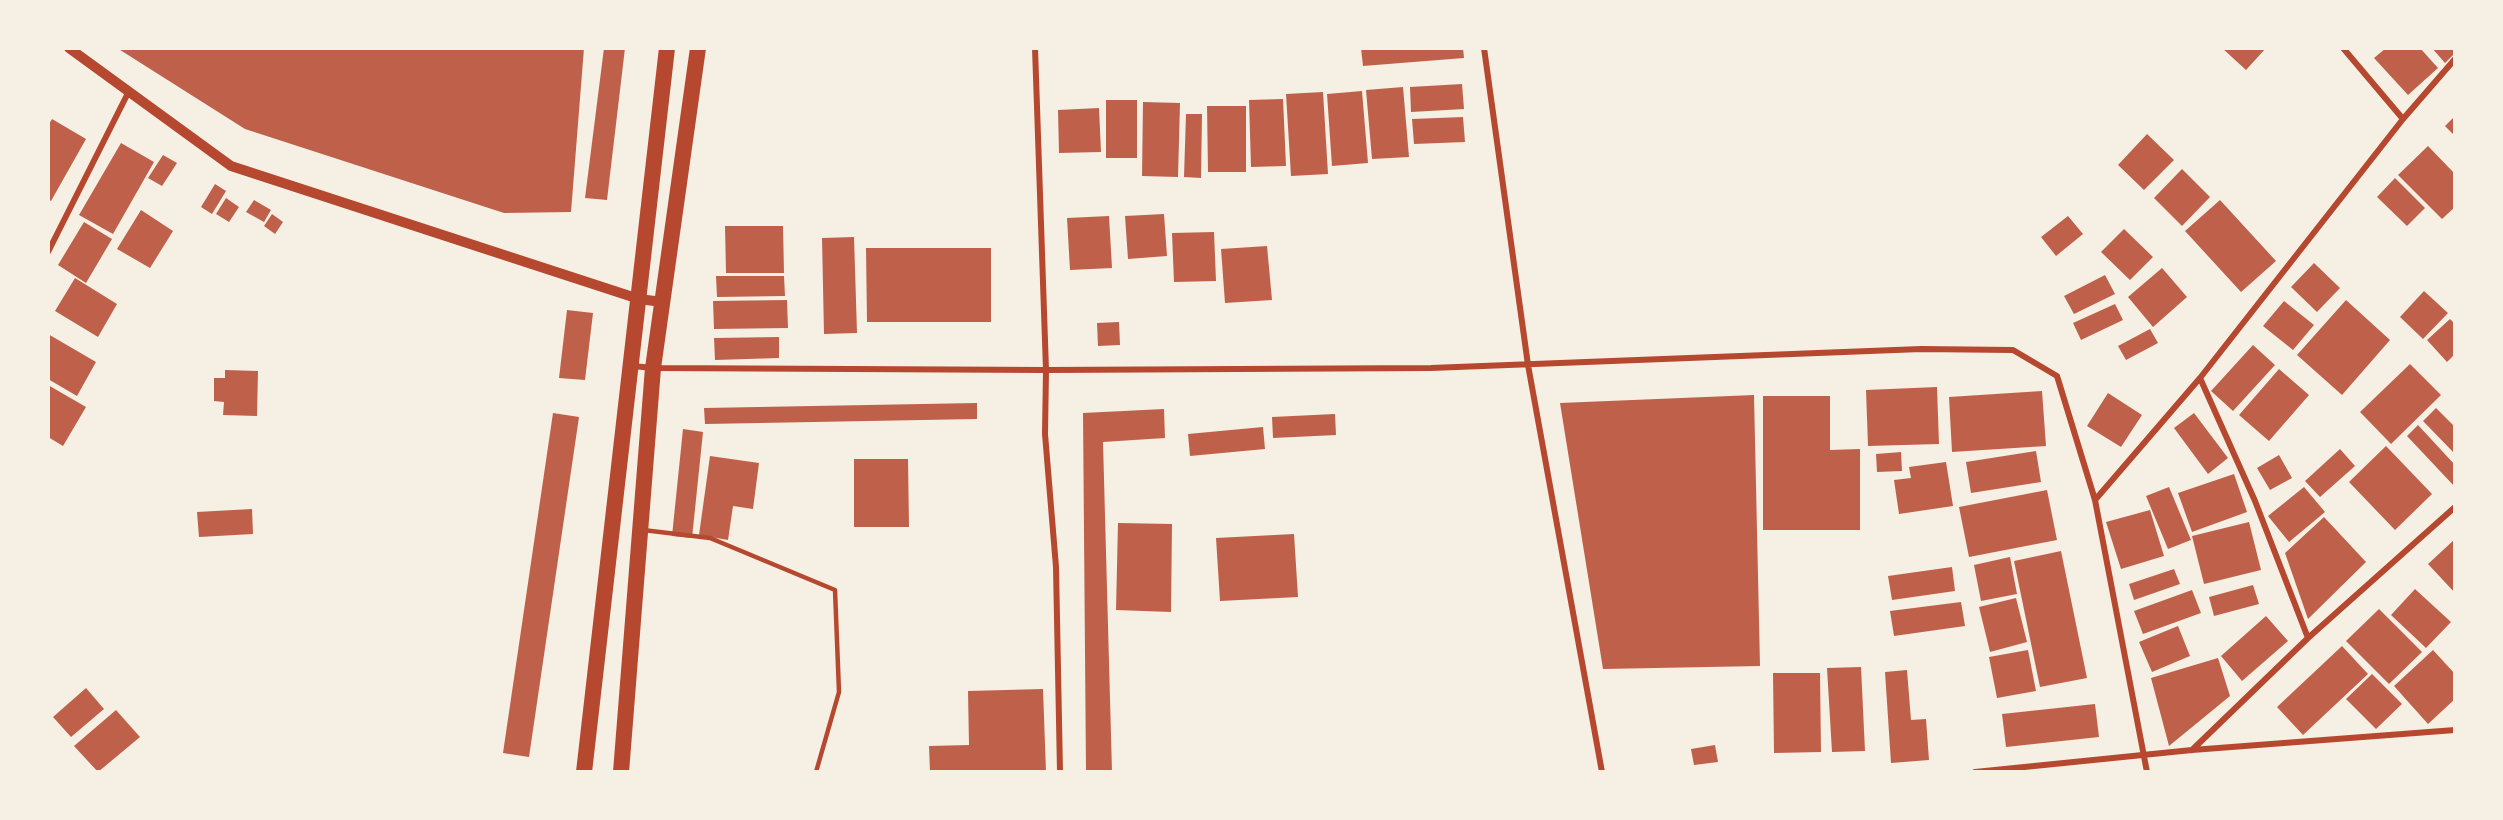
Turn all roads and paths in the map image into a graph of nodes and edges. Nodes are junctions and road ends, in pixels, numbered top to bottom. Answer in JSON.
{"nodes":[{"id":1,"x":69,"y":48,"type":"edge"},
{"id":2,"x":667,"y":48,"type":"edge"},
{"id":3,"x":698,"y":48,"type":"edge"},
{"id":4,"x":1035,"y":48,"type":"edge"},
{"id":5,"x":1484,"y":48,"type":"edge"},
{"id":6,"x":2343,"y":48,"type":"edge"},
{"id":7,"x":2455,"y":59,"type":"edge"},
{"id":8,"x":129,"y":91,"type":"junction"},
{"id":9,"x":2403,"y":119,"type":"junction"},
{"id":10,"x":48,"y":252,"type":"edge"},
{"id":11,"x":639,"y":299,"type":"junction"},
{"id":12,"x":662,"y":302,"type":"junction"},
{"id":13,"x":1528,"y":364,"type":"junction"},
{"id":14,"x":631,"y":366,"type":"junction"},
{"id":15,"x":653,"y":368,"type":"junction"},
{"id":16,"x":1046,"y":370,"type":"junction"},
{"id":17,"x":2200,"y":378,"type":"junction"},
{"id":18,"x":2095,"y":500,"type":"junction"},
{"id":19,"x":2455,"y":507,"type":"edge"},
{"id":20,"x":640,"y":530,"type":"junction"},
{"id":21,"x":2307,"y":638,"type":"junction"},
{"id":22,"x":2455,"y":730,"type":"edge"},
{"id":23,"x":2192,"y":750,"type":"junction"},
{"id":24,"x":2145,"y":756,"type":"junction"},
{"id":25,"x":584,"y":772,"type":"edge"},
{"id":26,"x":621,"y":772,"type":"edge"},
{"id":27,"x":816,"y":772,"type":"edge"},
{"id":28,"x":1060,"y":772,"type":"edge"},
{"id":29,"x":1602,"y":772,"type":"edge"},
{"id":30,"x":1976,"y":772,"type":"edge"},
{"id":31,"x":2147,"y":772,"type":"edge"}],
"edges":[{"from":1,"to":8,"type":"street"},
{"from":2,"to":11,"type":"highway"},
{"from":3,"to":12,"type":"highway"},
{"from":4,"to":16,"type":"street"},
{"from":5,"to":13,"type":"street"},
{"from":6,"to":9,"type":"street"},
{"from":7,"to":9,"type":"street"},
{"from":8,"to":10,"type":"street"},
{"from":8,"to":11,"type":"street"},
{"from":9,"to":17,"type":"street"},
{"from":11,"to":12,"type":"street"},
{"from":11,"to":14,"type":"highway"},
{"from":12,"to":15,"type":"highway"},
{"from":13,"to":16,"type":"street"},
{"from":13,"to":18,"type":"street"},
{"from":13,"to":29,"type":"street"},
{"from":14,"to":15,"type":"street"},
{"from":14,"to":25,"type":"highway"},
{"from":15,"to":16,"type":"street"},
{"from":15,"to":20,"type":"highway"},
{"from":16,"to":28,"type":"street"},
{"from":17,"to":18,"type":"street"},
{"from":17,"to":21,"type":"street"},
{"from":18,"to":24,"type":"street"},
{"from":19,"to":21,"type":"street"},
{"from":20,"to":26,"type":"highway"},
{"from":20,"to":27,"type":"lane"},
{"from":21,"to":23,"type":"street"},
{"from":22,"to":23,"type":"street"},
{"from":23,"to":24,"type":"street"},
{"from":24,"to":30,"type":"street"},
{"from":24,"to":31,"type":"street"}]}
